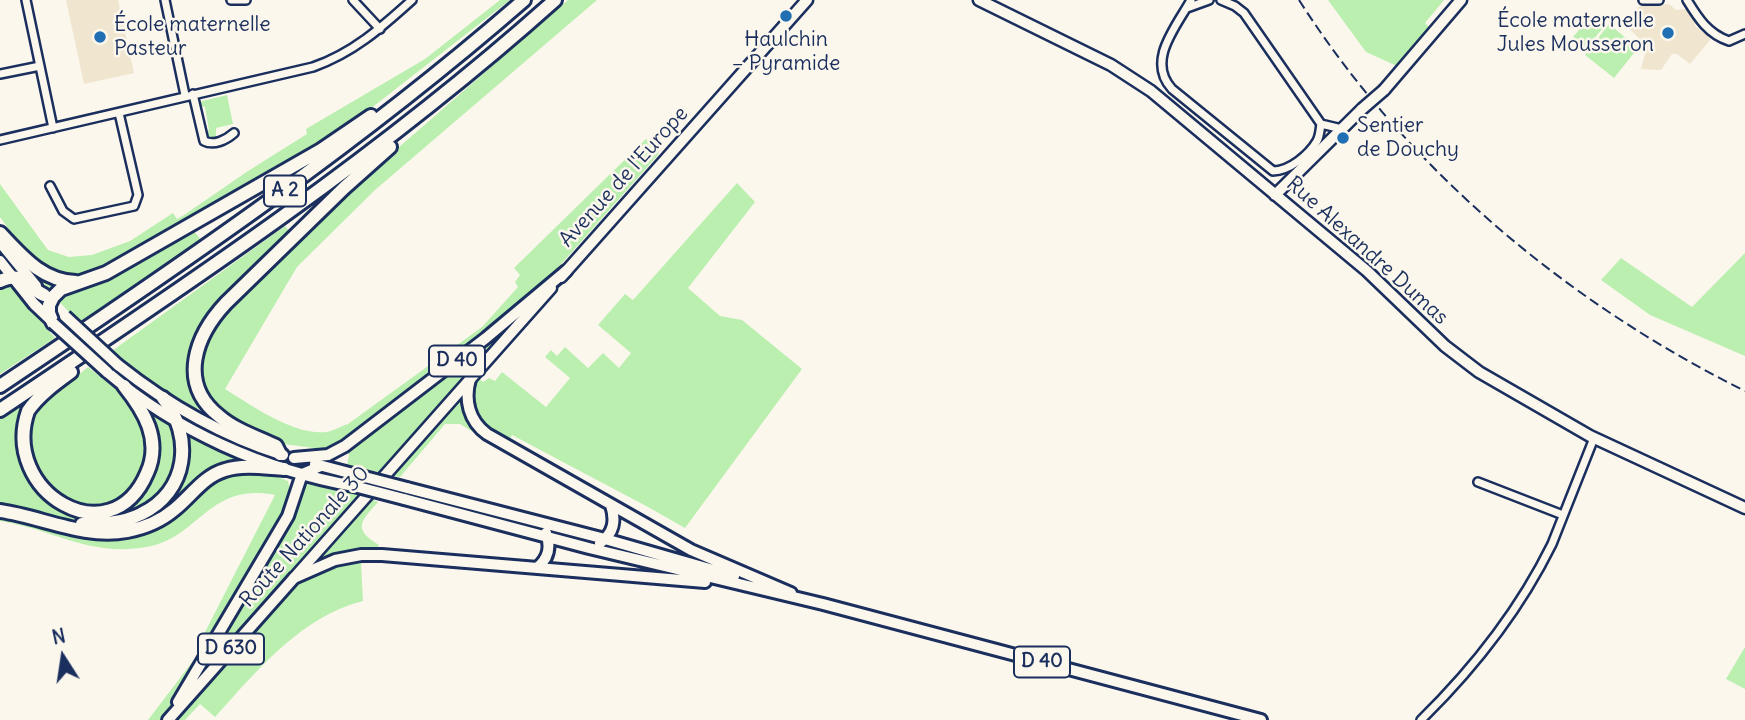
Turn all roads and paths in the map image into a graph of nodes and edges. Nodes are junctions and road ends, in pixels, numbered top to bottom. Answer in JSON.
{"nodes":[{"id":1,"x":26,"y":0,"type":"edge"},
{"id":2,"x":165,"y":0,"type":"edge"},
{"id":3,"x":231,"y":0,"type":"edge"},
{"id":4,"x":246,"y":0,"type":"edge"},
{"id":5,"x":353,"y":0,"type":"edge"},
{"id":6,"x":412,"y":0,"type":"edge"},
{"id":7,"x":524,"y":0,"type":"edge"},
{"id":8,"x":555,"y":0,"type":"edge"},
{"id":9,"x":807,"y":0,"type":"edge"},
{"id":10,"x":979,"y":0,"type":"edge"},
{"id":11,"x":1209,"y":0,"type":"edge"},
{"id":12,"x":1221,"y":0,"type":"edge"},
{"id":13,"x":1461,"y":0,"type":"edge"},
{"id":14,"x":1643,"y":0,"type":"edge"},
{"id":15,"x":1659,"y":0,"type":"edge"},
{"id":16,"x":1687,"y":0,"type":"edge"},
{"id":17,"x":1189,"y":4,"type":"edge"},
{"id":18,"x":380,"y":29,"type":"junction"},
{"id":19,"x":1745,"y":34,"type":"edge"},
{"id":20,"x":463,"y":52,"type":"junction"},
{"id":21,"x":40,"y":66,"type":"junction"},
{"id":22,"x":475,"y":68,"type":"junction"},
{"id":23,"x":0,"y":74,"type":"edge"},
{"id":24,"x":1164,"y":78,"type":"junction"},
{"id":25,"x":1152,"y":91,"type":"junction"},
{"id":26,"x":189,"y":94,"type":"junction"},
{"id":27,"x":119,"y":113,"type":"junction"},
{"id":28,"x":1321,"y":124,"type":"junction"},
{"id":29,"x":53,"y":128,"type":"junction"},
{"id":30,"x":1342,"y":129,"type":"junction"},
{"id":31,"x":234,"y":133,"type":"dead end"},
{"id":32,"x":0,"y":139,"type":"edge"},
{"id":33,"x":50,"y":186,"type":"dead end"},
{"id":34,"x":1275,"y":195,"type":"junction"},
{"id":35,"x":0,"y":233,"type":"edge"},
{"id":36,"x":0,"y":242,"type":"edge"},
{"id":37,"x":0,"y":261,"type":"edge"},
{"id":38,"x":566,"y":271,"type":"junction"},
{"id":39,"x":6,"y":279,"type":"edge"},
{"id":40,"x":83,"y":281,"type":"junction"},
{"id":41,"x":47,"y":298,"type":"junction"},
{"id":42,"x":166,"y":299,"type":"junction"},
{"id":43,"x":59,"y":319,"type":"junction"},
{"id":44,"x":470,"y":379,"type":"junction"},
{"id":45,"x":0,"y":386,"type":"edge"},
{"id":46,"x":124,"y":386,"type":"junction"},
{"id":47,"x":163,"y":398,"type":"junction"},
{"id":48,"x":0,"y":410,"type":"edge"},
{"id":49,"x":177,"y":420,"type":"junction"},
{"id":50,"x":1594,"y":438,"type":"junction"},
{"id":51,"x":345,"y":446,"type":"junction"},
{"id":52,"x":280,"y":454,"type":"junction"},
{"id":53,"x":294,"y":458,"type":"junction"},
{"id":54,"x":321,"y":466,"type":"junction"},
{"id":55,"x":284,"y":469,"type":"junction"},
{"id":56,"x":338,"y":470,"type":"junction"},
{"id":57,"x":302,"y":474,"type":"junction"},
{"id":58,"x":355,"y":480,"type":"junction"},
{"id":59,"x":1478,"y":482,"type":"dead end"},
{"id":60,"x":405,"y":493,"type":"junction"},
{"id":61,"x":611,"y":505,"type":"junction"},
{"id":62,"x":1745,"y":508,"type":"edge"},
{"id":63,"x":0,"y":511,"type":"edge"},
{"id":64,"x":1563,"y":515,"type":"junction"},
{"id":65,"x":33,"y":517,"type":"junction"},
{"id":66,"x":527,"y":520,"type":"junction"},
{"id":67,"x":548,"y":537,"type":"junction"},
{"id":68,"x":605,"y":540,"type":"junction"},
{"id":69,"x":589,"y":548,"type":"junction"},
{"id":70,"x":537,"y":568,"type":"junction"},
{"id":71,"x":294,"y":578,"type":"junction"},
{"id":72,"x":759,"y":590,"type":"junction"},
{"id":73,"x":790,"y":593,"type":"junction"},
{"id":74,"x":823,"y":604,"type":"junction"},
{"id":75,"x":168,"y":720,"type":"edge"},
{"id":76,"x":1261,"y":720,"type":"edge"},
{"id":77,"x":1421,"y":720,"type":"edge"}],
"edges":[{"from":1,"to":21,"type":"street"},
{"from":2,"to":26,"type":"street"},
{"from":3,"to":4,"type":"street"},
{"from":5,"to":18,"type":"street"},
{"from":6,"to":18,"type":"street"},
{"from":7,"to":20,"type":"highway","number":"A 2"},
{"from":8,"to":22,"type":"highway","number":"A 2"},
{"from":9,"to":38,"type":"street","name":"Avenue de l'Europe","number":"D 630"},
{"from":10,"to":25,"type":"street","name":"Rue Alexandre Dumas"},
{"from":11,"to":17,"type":"street"},
{"from":12,"to":28,"type":"street"},
{"from":13,"to":30,"type":"street","bridge":true},
{"from":14,"to":15,"type":"street"},
{"from":16,"to":19,"type":"street"},
{"from":17,"to":24,"type":"street"},
{"from":18,"to":26,"type":"street"},
{"from":20,"to":40,"type":"highway"},
{"from":20,"to":45,"type":"highway","number":"A 2"},
{"from":21,"to":23,"type":"street"},
{"from":21,"to":29,"type":"street"},
{"from":22,"to":42,"type":"highway","number":"A 2"},
{"from":22,"to":52,"type":"highway"},
{"from":24,"to":25,"type":"street"},
{"from":24,"to":28,"type":"street"},
{"from":25,"to":34,"type":"street","name":"Rue Alexandre Dumas"},
{"from":26,"to":27,"type":"street"},
{"from":26,"to":31,"type":"street"},
{"from":27,"to":29,"type":"street"},
{"from":27,"to":33,"type":"street"},
{"from":28,"to":30,"type":"street"},
{"from":29,"to":32,"type":"street"},
{"from":30,"to":34,"type":"street"},
{"from":34,"to":50,"type":"street","name":"Rue Alexandre Dumas"},
{"from":35,"to":40,"type":"highway"},
{"from":36,"to":41,"type":"main road"},
{"from":37,"to":39,"type":"main road","number":"D 40"},
{"from":38,"to":44,"type":"street","name":"Avenue de l'Europe","number":"D 630"},
{"from":38,"to":51,"type":"main road","number":"D 40"},
{"from":39,"to":41,"type":"highway"},
{"from":39,"to":43,"type":"main road","number":"D 40"},
{"from":40,"to":41,"type":"highway"},
{"from":41,"to":43,"type":"highway"},
{"from":42,"to":46,"type":"highway"},
{"from":42,"to":48,"type":"highway","number":"A 2"},
{"from":43,"to":46,"type":"main road","number":"D 40","bridge":true},
{"from":43,"to":47,"type":"main road","number":"D 40","bridge":true},
{"from":44,"to":61,"type":"main road"},
{"from":44,"to":71,"type":"street","name":"Route Nationale 30","number":"D 630"},
{"from":46,"to":49,"type":"main road","number":"D 40"},
{"from":47,"to":49,"type":"highway"},
{"from":47,"to":52,"type":"main road","number":"D 40"},
{"from":49,"to":55,"type":"main road","number":"D 40"},
{"from":49,"to":65,"type":"highway"},
{"from":50,"to":62,"type":"street","name":"Rue Alexandre Dumas"},
{"from":50,"to":64,"type":"street"},
{"from":51,"to":53,"type":"main road","number":"D 40"},
{"from":51,"to":56,"type":"main road"},
{"from":52,"to":53,"type":"main road","number":"D 40"},
{"from":53,"to":54,"type":"main road","number":"D 40"},
{"from":54,"to":56,"type":"main road","number":"D 40"},
{"from":54,"to":57,"type":"main road"},
{"from":55,"to":57,"type":"main road","number":"D 40"},
{"from":55,"to":65,"type":"highway"},
{"from":56,"to":58,"type":"main road"},
{"from":57,"to":58,"type":"main road","number":"D 40"},
{"from":57,"to":75,"type":"main road"},
{"from":58,"to":60,"type":"main road","number":"D 40","bridge":true},
{"from":59,"to":64,"type":"street"},
{"from":60,"to":66,"type":"main road","number":"D 40"},
{"from":60,"to":67,"type":"main road","number":"D 40"},
{"from":61,"to":68,"type":"main road"},
{"from":61,"to":73,"type":"main road"},
{"from":63,"to":65,"type":"highway"},
{"from":64,"to":77,"type":"street"},
{"from":66,"to":67,"type":"main road","number":"D 40"},
{"from":66,"to":68,"type":"main road","number":"D 40"},
{"from":67,"to":69,"type":"main road","number":"D 40"},
{"from":67,"to":70,"type":"main road"},
{"from":68,"to":69,"type":"main road"},
{"from":68,"to":73,"type":"main road","number":"D 40"},
{"from":69,"to":72,"type":"main road","number":"D 40"},
{"from":70,"to":71,"type":"main road","number":"D 40"},
{"from":70,"to":72,"type":"main road","number":"D 40"},
{"from":71,"to":75,"type":"main road","name":"Route Nationale 30","number":"D 630"},
{"from":72,"to":74,"type":"main road","number":"D 40"},
{"from":73,"to":74,"type":"main road","number":"D 40"},
{"from":74,"to":76,"type":"main road","number":"D 40"}]}
